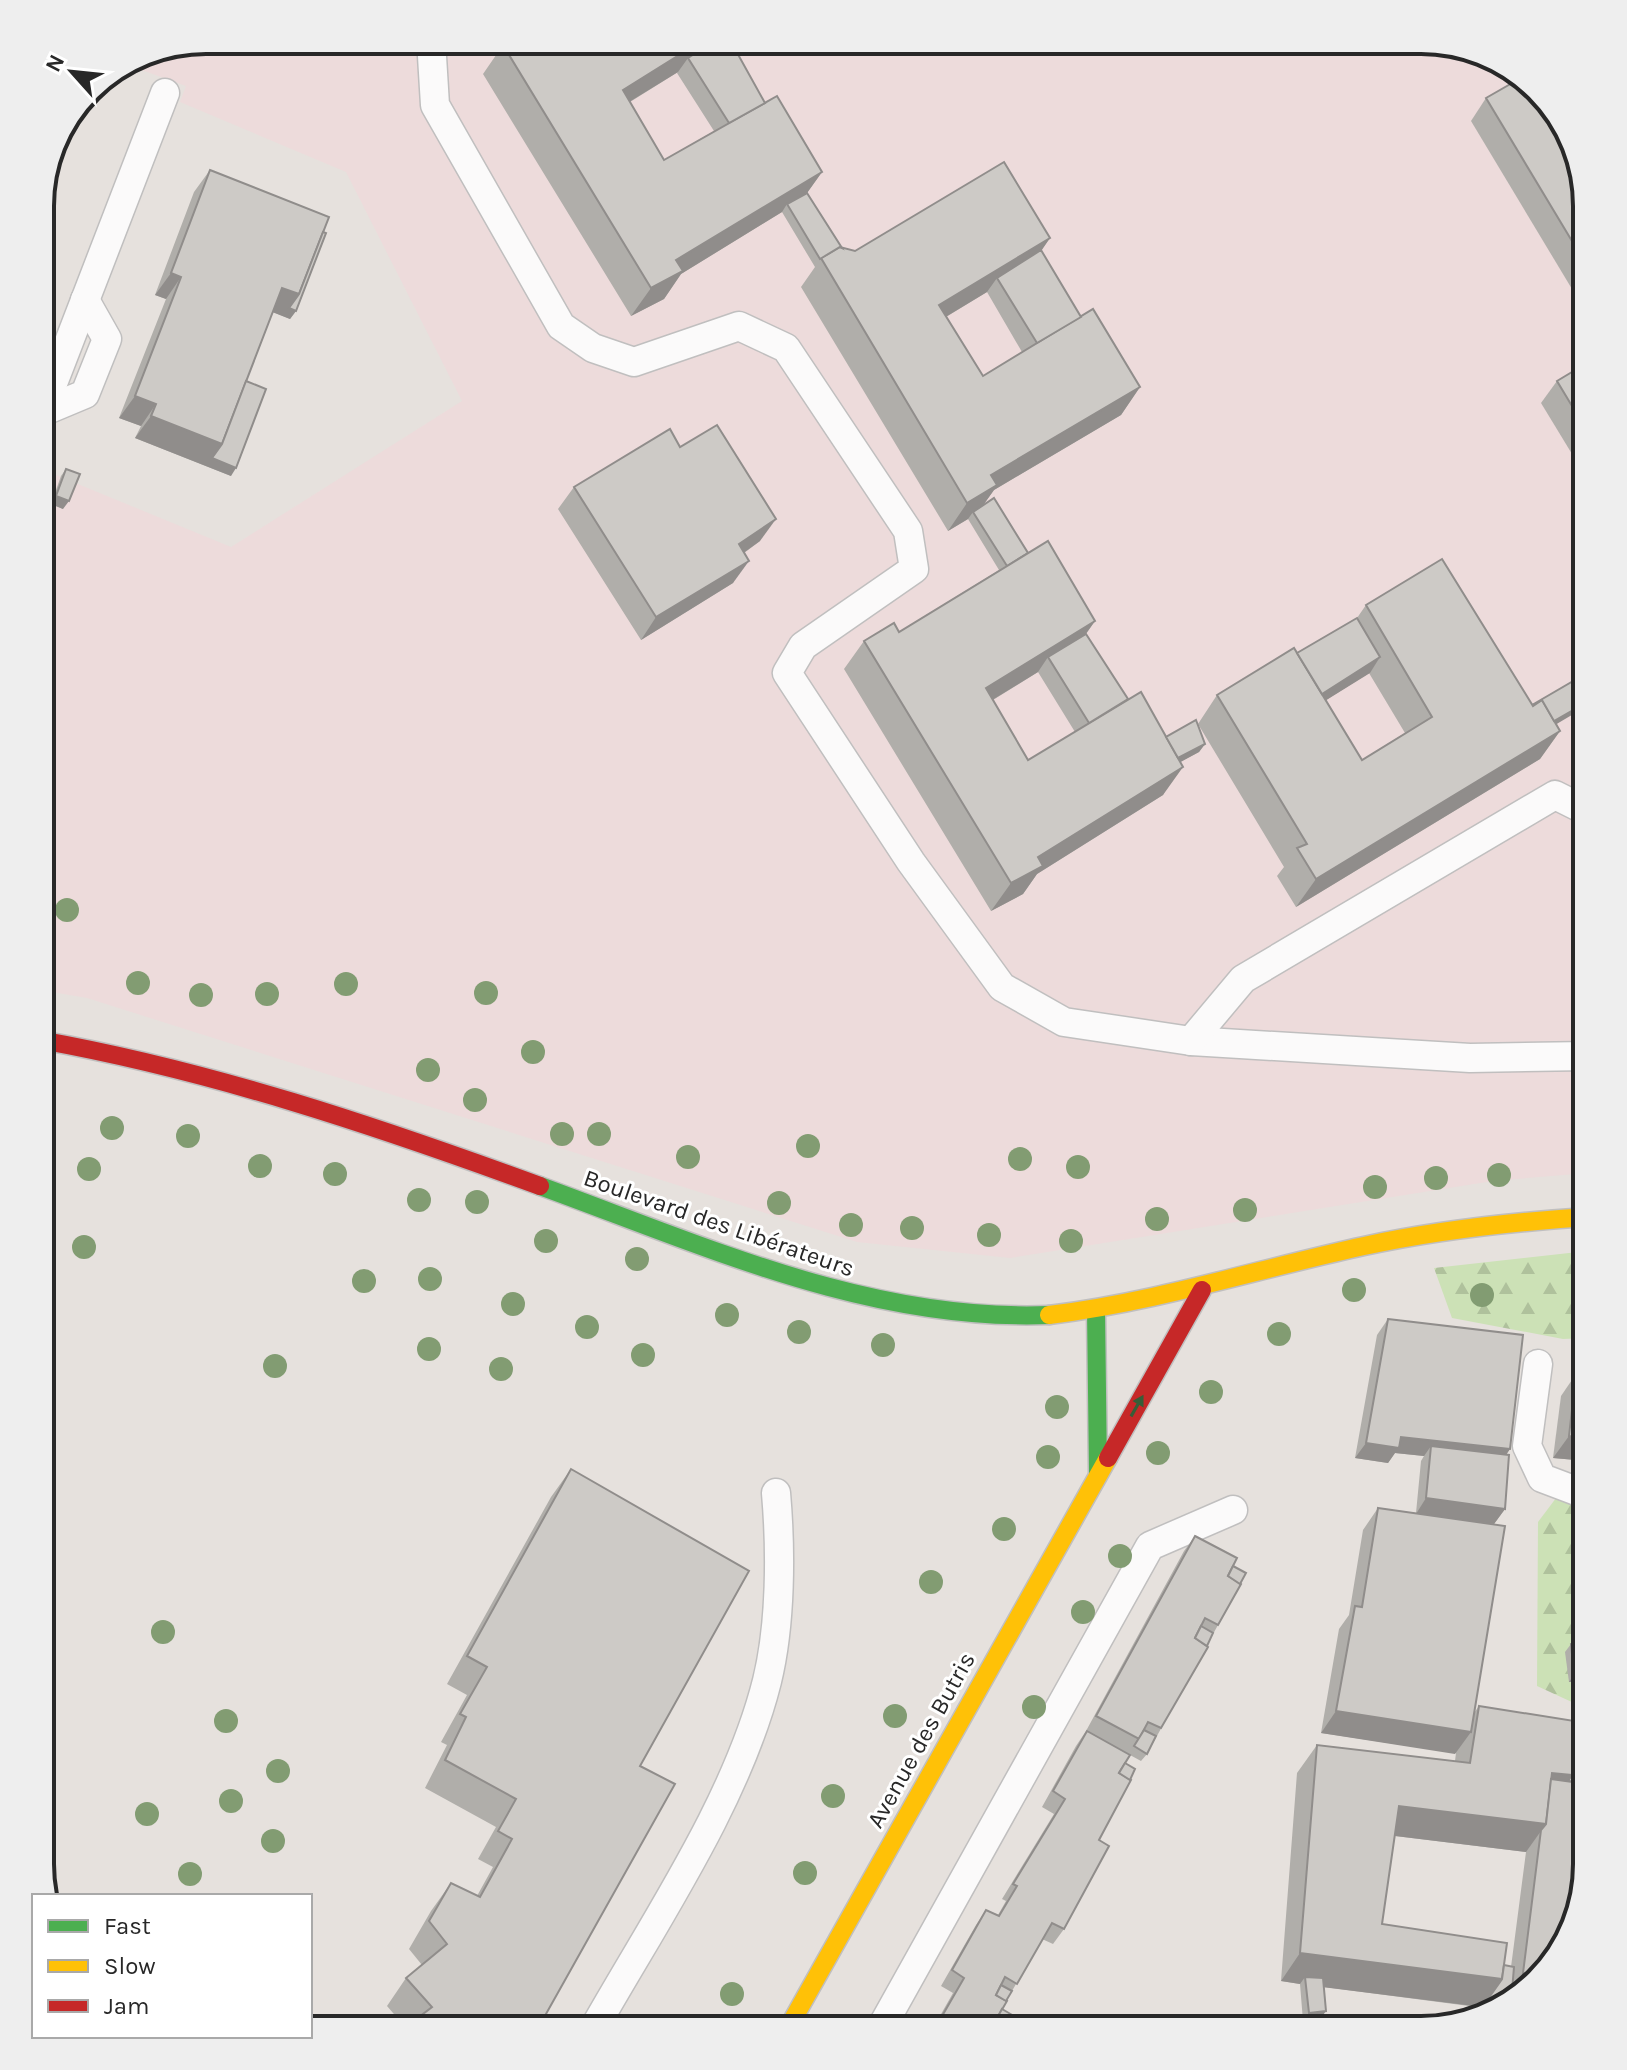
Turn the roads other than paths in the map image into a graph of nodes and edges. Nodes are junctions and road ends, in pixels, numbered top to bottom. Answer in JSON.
{"nodes":[{"id":1,"x":432,"y":54,"type":"edge"},
{"id":2,"x":165,"y":93,"type":"dead end"},
{"id":3,"x":54,"y":409,"type":"edge"},
{"id":4,"x":1573,"y":804,"type":"edge"},
{"id":5,"x":1191,"y":1041,"type":"junction"},
{"id":6,"x":54,"y":1043,"type":"edge"},
{"id":7,"x":1573,"y":1056,"type":"edge"},
{"id":8,"x":1573,"y":1218,"type":"edge"},
{"id":9,"x":1202,"y":1290,"type":"junction"},
{"id":10,"x":1096,"y":1310,"type":"junction"},
{"id":11,"x":1538,"y":1364,"type":"dead end"},
{"id":12,"x":1098,"y":1474,"type":"junction"},
{"id":13,"x":1573,"y":1490,"type":"edge"},
{"id":14,"x":776,"y":1493,"type":"dead end"},
{"id":15,"x":1233,"y":1510,"type":"dead end"},
{"id":16,"x":601,"y":2016,"type":"edge"},
{"id":17,"x":795,"y":2016,"type":"edge"},
{"id":18,"x":888,"y":2016,"type":"edge"}],
"edges":[{"from":1,"to":5,"type":"lane"},
{"from":2,"to":3,"type":"lane"},
{"from":4,"to":5,"type":"lane"},
{"from":5,"to":7,"type":"lane"},
{"from":6,"to":10,"type":"street","name":"Boulevard des Libérateurs"},
{"from":8,"to":9,"type":"street","name":"Boulevard des Libérateurs"},
{"from":9,"to":10,"type":"street","name":"Boulevard des Libérateurs"},
{"from":12,"to":9,"type":"street","name":"Avenue des Butris","one_way":true},
{"from":10,"to":12,"type":"street","name":"Avenue des Butris"},
{"from":11,"to":13,"type":"lane"},
{"from":12,"to":17,"type":"street","name":"Avenue des Butris"},
{"from":14,"to":16,"type":"lane"},
{"from":15,"to":18,"type":"lane"}]}
